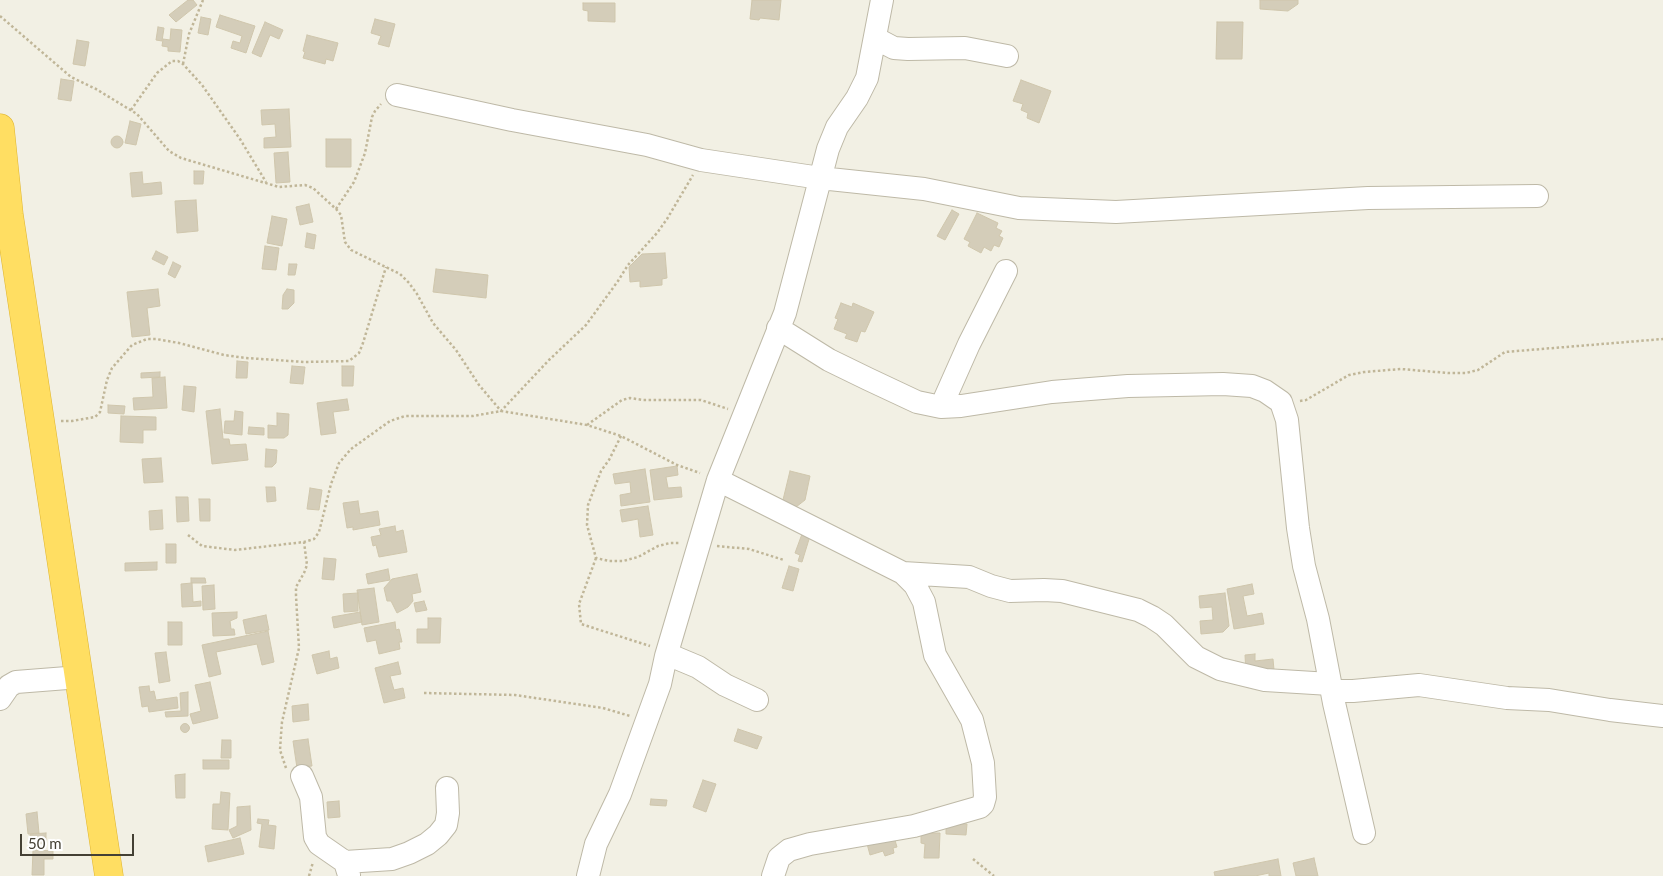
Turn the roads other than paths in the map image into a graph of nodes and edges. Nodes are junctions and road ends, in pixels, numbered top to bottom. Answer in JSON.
{"nodes":[{"id":1,"x":882,"y":0,"type":"edge"},
{"id":2,"x":875,"y":38,"type":"junction"},
{"id":3,"x":1007,"y":56,"type":"dead end"},
{"id":4,"x":398,"y":95,"type":"road end"},
{"id":5,"x":0,"y":128,"type":"edge"},
{"id":6,"x":820,"y":178,"type":"junction"},
{"id":7,"x":1537,"y":196,"type":"dead end"},
{"id":8,"x":1006,"y":271,"type":"dead end"},
{"id":9,"x":778,"y":328,"type":"junction"},
{"id":10,"x":941,"y":407,"type":"junction"},
{"id":11,"x":718,"y":480,"type":"junction"},
{"id":12,"x":903,"y":573,"type":"junction"},
{"id":13,"x":667,"y":655,"type":"junction"},
{"id":14,"x":80,"y":677,"type":"junction"},
{"id":15,"x":1331,"y":688,"type":"junction"},
{"id":16,"x":0,"y":699,"type":"edge"},
{"id":17,"x":757,"y":700,"type":"dead end"},
{"id":18,"x":1663,"y":716,"type":"edge"},
{"id":19,"x":302,"y":776,"type":"road end"},
{"id":20,"x":447,"y":788,"type":"dead end"},
{"id":21,"x":1364,"y":833,"type":"dead end"},
{"id":22,"x":347,"y":869,"type":"edge"},
{"id":23,"x":109,"y":876,"type":"edge"},
{"id":24,"x":588,"y":876,"type":"edge"},
{"id":25,"x":773,"y":876,"type":"edge"}],
"edges":[{"from":1,"to":2,"type":"street"},
{"from":2,"to":3,"type":"street"},
{"from":2,"to":6,"type":"street"},
{"from":4,"to":6,"type":"street"},
{"from":5,"to":14,"type":"highway"},
{"from":6,"to":7,"type":"street"},
{"from":6,"to":9,"type":"street"},
{"from":8,"to":10,"type":"street"},
{"from":9,"to":10,"type":"street"},
{"from":9,"to":11,"type":"street"},
{"from":10,"to":15,"type":"street"},
{"from":11,"to":12,"type":"street"},
{"from":11,"to":13,"type":"street"},
{"from":12,"to":15,"type":"street"},
{"from":12,"to":25,"type":"street"},
{"from":13,"to":17,"type":"street"},
{"from":13,"to":24,"type":"street"},
{"from":14,"to":16,"type":"street"},
{"from":14,"to":23,"type":"highway"},
{"from":15,"to":18,"type":"street"},
{"from":15,"to":21,"type":"street"},
{"from":19,"to":22,"type":"street"},
{"from":20,"to":22,"type":"street"}]}
